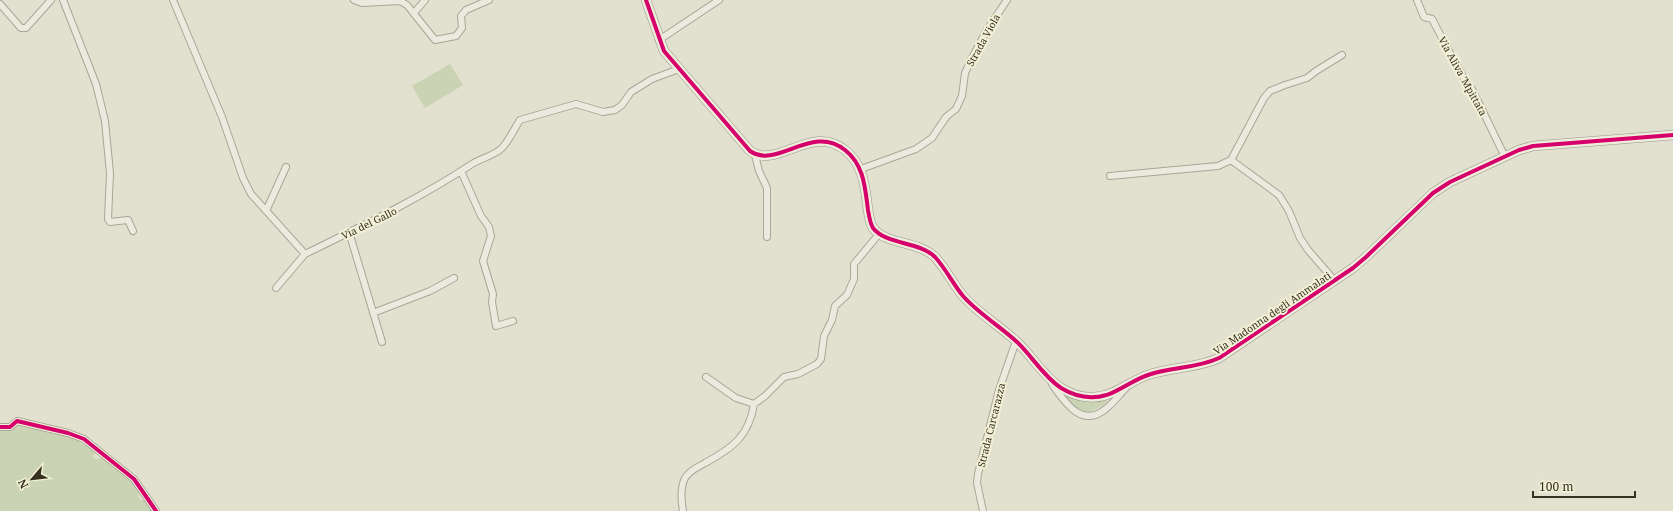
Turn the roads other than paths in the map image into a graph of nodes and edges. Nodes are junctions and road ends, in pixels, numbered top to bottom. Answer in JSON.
{"nodes":[{"id":1,"x":51,"y":0,"type":"edge"},
{"id":2,"x":63,"y":0,"type":"edge"},
{"id":3,"x":173,"y":0,"type":"edge"},
{"id":4,"x":354,"y":0,"type":"edge"},
{"id":5,"x":425,"y":0,"type":"edge"},
{"id":6,"x":489,"y":0,"type":"edge"},
{"id":7,"x":646,"y":0,"type":"edge"},
{"id":8,"x":719,"y":0,"type":"edge"},
{"id":9,"x":1006,"y":0,"type":"edge"},
{"id":10,"x":1417,"y":0,"type":"edge"},
{"id":11,"x":0,"y":4,"type":"edge"},
{"id":12,"x":414,"y":13,"type":"junction"},
{"id":13,"x":659,"y":40,"type":"junction"},
{"id":14,"x":1342,"y":55,"type":"dead end"},
{"id":15,"x":678,"y":69,"type":"junction"},
{"id":16,"x":1673,"y":135,"type":"edge"},
{"id":17,"x":756,"y":155,"type":"junction"},
{"id":18,"x":1505,"y":157,"type":"junction"},
{"id":19,"x":1231,"y":160,"type":"junction"},
{"id":20,"x":286,"y":167,"type":"dead end"},
{"id":21,"x":861,"y":169,"type":"junction"},
{"id":22,"x":461,"y":171,"type":"junction"},
{"id":23,"x":1110,"y":176,"type":"dead end"},
{"id":24,"x":266,"y":211,"type":"junction"},
{"id":25,"x":133,"y":231,"type":"dead end"},
{"id":26,"x":349,"y":232,"type":"junction"},
{"id":27,"x":879,"y":234,"type":"junction"},
{"id":28,"x":767,"y":237,"type":"dead end"},
{"id":29,"x":305,"y":254,"type":"junction"},
{"id":30,"x":454,"y":278,"type":"dead end"},
{"id":31,"x":1335,"y":281,"type":"junction"},
{"id":32,"x":276,"y":288,"type":"dead end"},
{"id":33,"x":373,"y":313,"type":"junction"},
{"id":34,"x":513,"y":321,"type":"dead end"},
{"id":35,"x":1016,"y":341,"type":"junction"},
{"id":36,"x":382,"y":342,"type":"dead end"},
{"id":37,"x":1045,"y":374,"type":"junction"},
{"id":38,"x":706,"y":378,"type":"dead end"},
{"id":39,"x":1133,"y":382,"type":"junction"},
{"id":40,"x":754,"y":404,"type":"junction"},
{"id":41,"x":0,"y":427,"type":"edge"},
{"id":42,"x":156,"y":511,"type":"edge"},
{"id":43,"x":683,"y":511,"type":"edge"},
{"id":44,"x":983,"y":511,"type":"edge"}],
"edges":[{"from":1,"to":11,"type":"street"},
{"from":2,"to":25,"type":"street"},
{"from":3,"to":24,"type":"street"},
{"from":4,"to":12,"type":"street"},
{"from":5,"to":12,"type":"street"},
{"from":6,"to":12,"type":"street"},
{"from":7,"to":13,"type":"street"},
{"from":8,"to":13,"type":"street"},
{"from":9,"to":21,"type":"street","name":"Strada Viola"},
{"from":10,"to":18,"type":"street","name":"Via Aliva 'Mpittata"},
{"from":13,"to":15,"type":"street"},
{"from":14,"to":19,"type":"street"},
{"from":15,"to":17,"type":"street"},
{"from":15,"to":22,"type":"street","name":"Via del Gallo"},
{"from":16,"to":18,"type":"street","name":"Via Madonna degli Ammalati"},
{"from":17,"to":21,"type":"street"},
{"from":17,"to":28,"type":"street"},
{"from":18,"to":31,"type":"street","name":"Via Madonna degli Ammalati"},
{"from":19,"to":23,"type":"street"},
{"from":19,"to":31,"type":"street"},
{"from":20,"to":24,"type":"street"},
{"from":21,"to":27,"type":"street"},
{"from":22,"to":26,"type":"street","name":"Via del Gallo"},
{"from":22,"to":34,"type":"street"},
{"from":24,"to":29,"type":"street"},
{"from":26,"to":29,"type":"street","name":"Via del Gallo"},
{"from":26,"to":33,"type":"street"},
{"from":27,"to":35,"type":"street","name":"Via Madonna degli Ammalati"},
{"from":27,"to":40,"type":"street"},
{"from":29,"to":32,"type":"street"},
{"from":30,"to":33,"type":"street"},
{"from":31,"to":39,"type":"street","name":"Via Madonna degli Ammalati"},
{"from":33,"to":36,"type":"street"},
{"from":35,"to":37,"type":"street","name":"Via Madonna degli Ammalati"},
{"from":35,"to":44,"type":"street","name":"Strada Carcarazza"},
{"from":37,"to":39,"type":"street","name":"Via Madonna degli Ammalati"},
{"from":37,"to":39,"type":"street"},
{"from":38,"to":40,"type":"street"},
{"from":40,"to":43,"type":"street"},
{"from":41,"to":42,"type":"street"}]}
